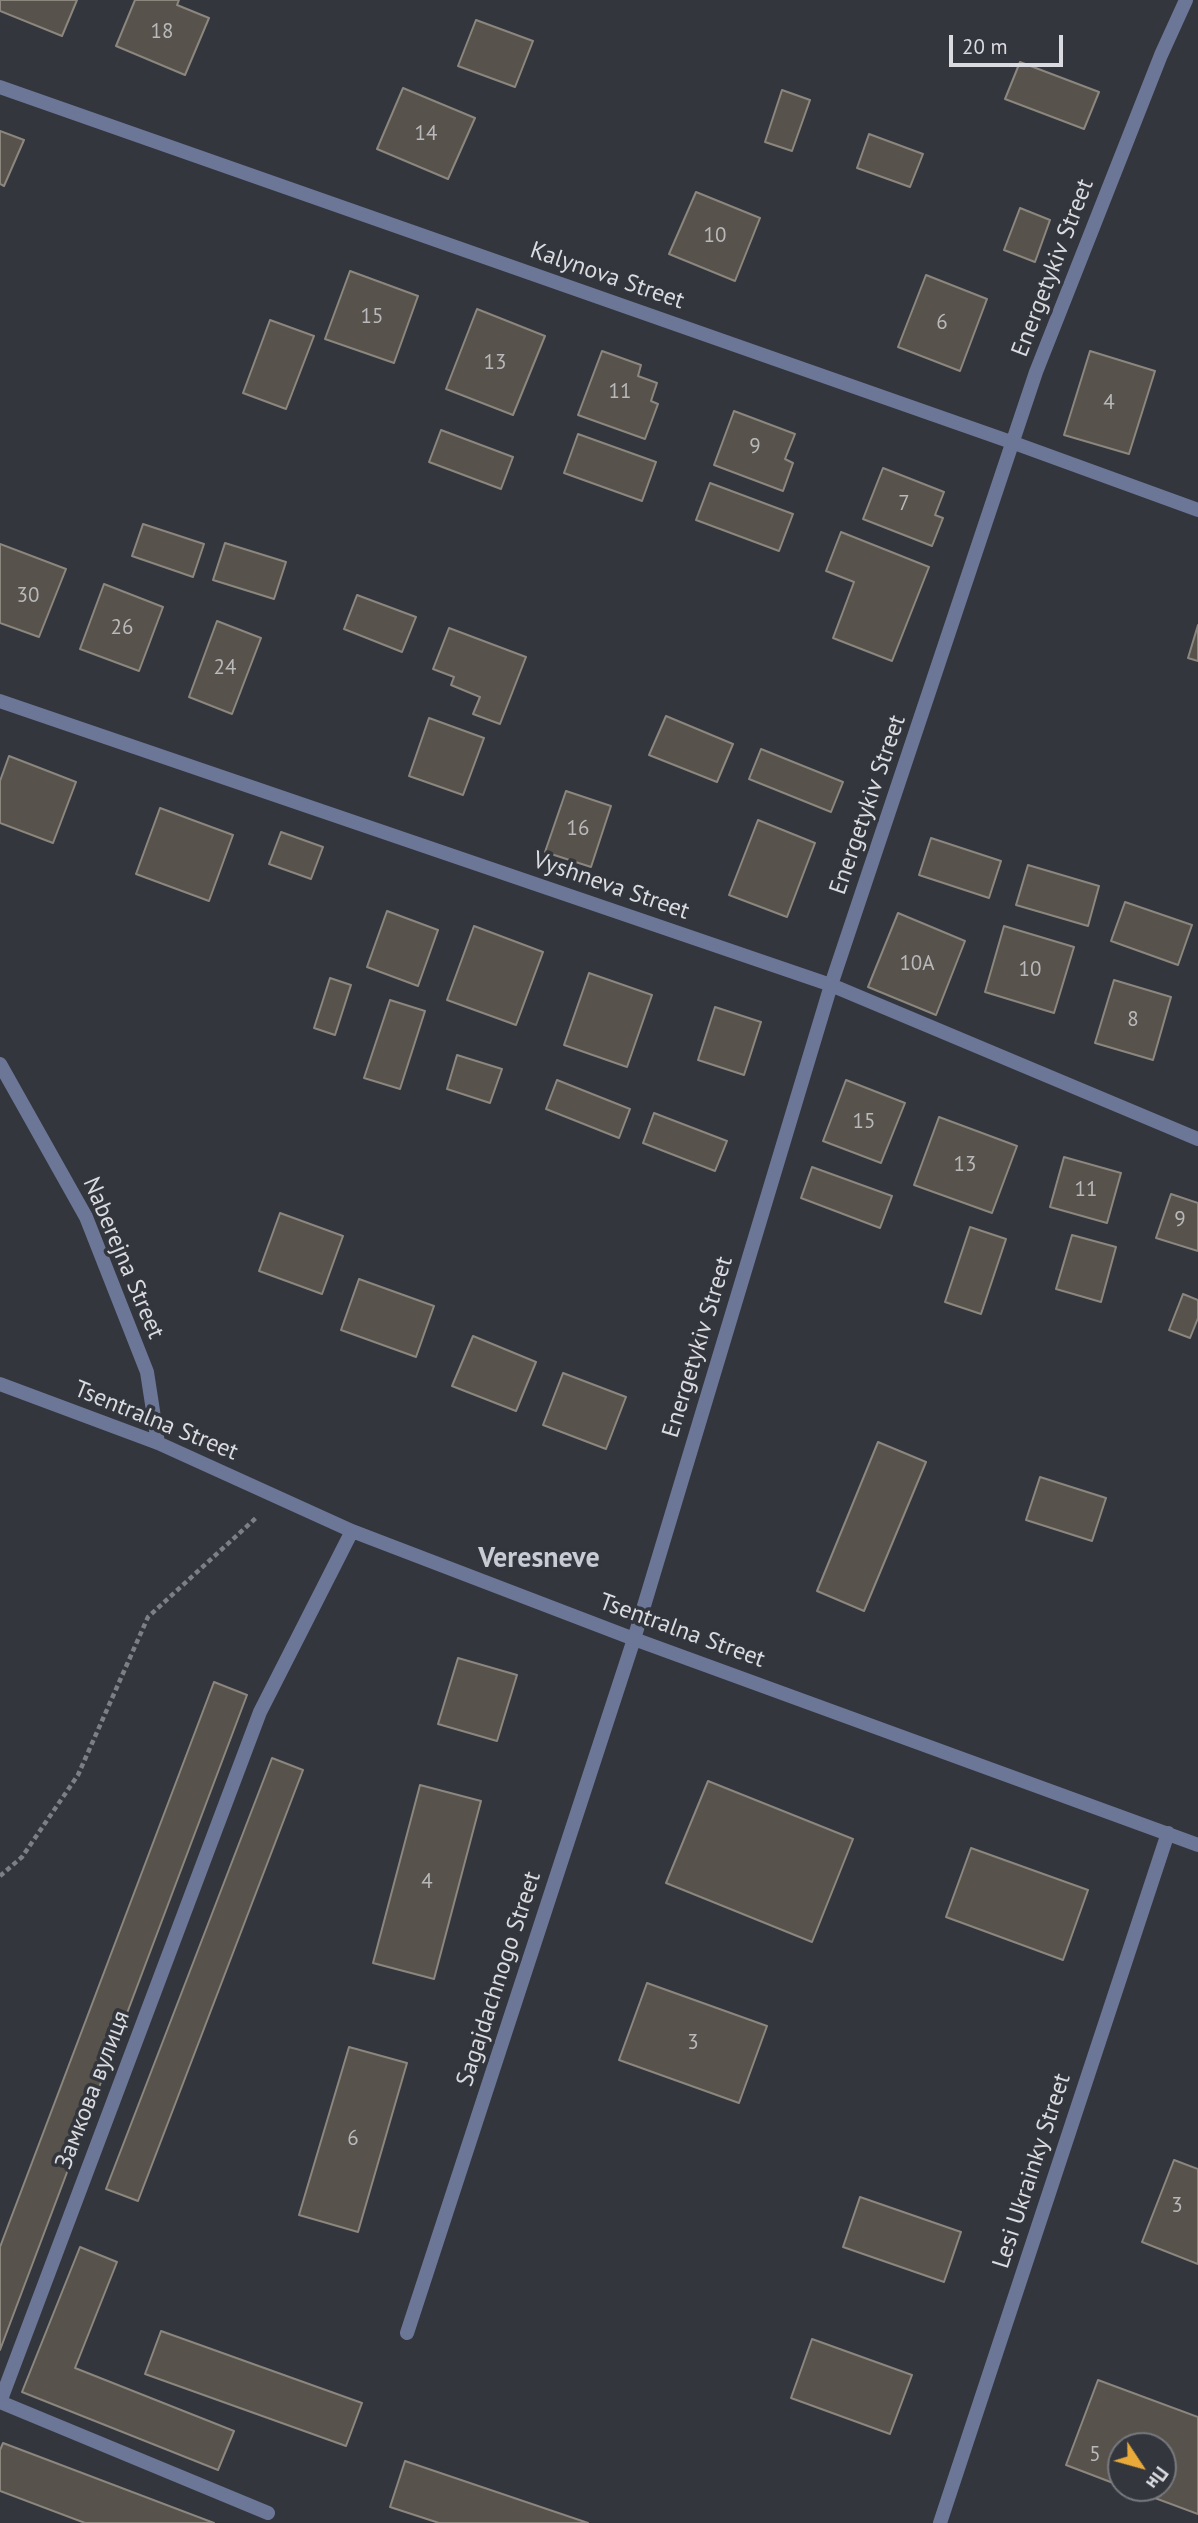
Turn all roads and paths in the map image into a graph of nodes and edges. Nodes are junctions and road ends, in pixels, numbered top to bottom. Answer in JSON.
{"nodes":[{"id":1,"x":1186,"y":0,"type":"edge"},
{"id":2,"x":0,"y":87,"type":"edge"},
{"id":3,"x":1014,"y":443,"type":"junction"},
{"id":4,"x":1198,"y":510,"type":"edge"},
{"id":5,"x":0,"y":701,"type":"edge"},
{"id":6,"x":831,"y":985,"type":"junction"},
{"id":7,"x":0,"y":1064,"type":"edge"},
{"id":8,"x":1198,"y":1139,"type":"edge"},
{"id":9,"x":0,"y":1384,"type":"edge"},
{"id":10,"x":158,"y":1443,"type":"junction"},
{"id":11,"x":278,"y":1498,"type":"junction"},
{"id":12,"x":352,"y":1531,"type":"junction"},
{"id":13,"x":634,"y":1639,"type":"junction"},
{"id":14,"x":1168,"y":1833,"type":"junction"},
{"id":15,"x":1198,"y":1845,"type":"edge"},
{"id":16,"x":0,"y":1876,"type":"edge"},
{"id":17,"x":407,"y":2333,"type":"dead end"},
{"id":18,"x":268,"y":2513,"type":"dead end"},
{"id":19,"x":940,"y":2523,"type":"edge"}],
"edges":[{"from":1,"to":3,"type":"street","name":"Energetykiv Street"},
{"from":2,"to":3,"type":"street","name":"Kalynova Street"},
{"from":3,"to":4,"type":"street","name":"Kalynova Street"},
{"from":3,"to":6,"type":"street","name":"Energetykiv Street"},
{"from":5,"to":6,"type":"street","name":"Vyshneva Street"},
{"from":6,"to":8,"type":"street","name":"Vyshneva Street"},
{"from":6,"to":13,"type":"street","name":"Energetykiv Street"},
{"from":7,"to":10,"type":"street","name":"Naberejna Street"},
{"from":9,"to":10,"type":"street","name":"Tsentralna Street"},
{"from":10,"to":11,"type":"street","name":"Tsentralna Street"},
{"from":11,"to":12,"type":"street","name":"Tsentralna Street"},
{"from":11,"to":16,"type":"path"},
{"from":12,"to":13,"type":"street","name":"Tsentralna Street"},
{"from":12,"to":18,"type":"street","name":"Замкова вулиця"},
{"from":13,"to":14,"type":"street","name":"Tsentralna Street"},
{"from":13,"to":17,"type":"street","name":"Sagajdachnogo Street"},
{"from":14,"to":15,"type":"street","name":"Tsentralna Street"},
{"from":14,"to":19,"type":"street","name":"Lesi Ukrainky Street"}]}
